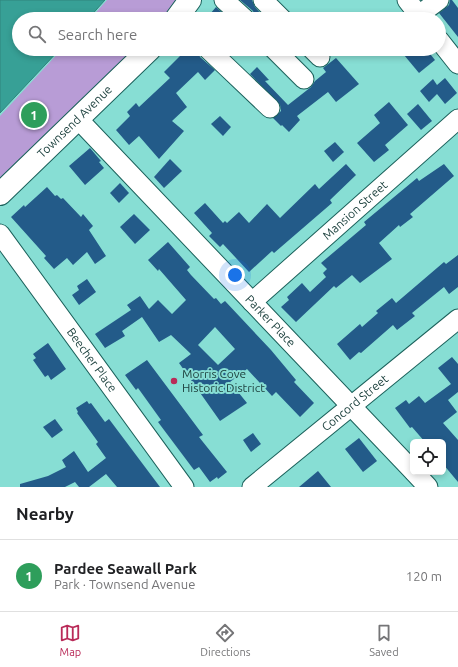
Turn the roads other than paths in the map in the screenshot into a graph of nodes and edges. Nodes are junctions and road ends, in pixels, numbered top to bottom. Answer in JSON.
{"nodes":[{"id":1,"x":224,"y":0,"type":"edge"},
{"id":2,"x":263,"y":0,"type":"edge"},
{"id":3,"x":407,"y":0,"type":"edge"},
{"id":4,"x":439,"y":0,"type":"edge"},
{"id":5,"x":237,"y":12,"type":"edge"},
{"id":6,"x":275,"y":12,"type":"edge"},
{"id":7,"x":417,"y":12,"type":"edge"},
{"id":8,"x":426,"y":12,"type":"edge"},
{"id":9,"x":446,"y":49,"type":"edge"},
{"id":10,"x":143,"y":56,"type":"edge"},
{"id":11,"x":215,"y":56,"type":"edge"},
{"id":12,"x":281,"y":56,"type":"edge"},
{"id":13,"x":458,"y":64,"type":"edge"},
{"id":14,"x":304,"y":79,"type":"dead end"},
{"id":15,"x":270,"y":108,"type":"dead end"},
{"id":16,"x":78,"y":119,"type":"junction"},
{"id":17,"x":458,"y":120,"type":"edge"},
{"id":18,"x":0,"y":194,"type":"edge"},
{"id":19,"x":0,"y":234,"type":"edge"},
{"id":20,"x":252,"y":302,"type":"junction"},
{"id":21,"x":458,"y":319,"type":"edge"},
{"id":22,"x":352,"y":405,"type":"junction"},
{"id":23,"x":410,"y":467,"type":"edge"},
{"id":24,"x":418,"y":475,"type":"edge"},
{"id":25,"x":184,"y":487,"type":"edge"},
{"id":26,"x":252,"y":487,"type":"edge"},
{"id":27,"x":428,"y":487,"type":"edge"}],
"edges":[{"from":1,"to":5,"type":"street"},
{"from":2,"to":6,"type":"street"},
{"from":3,"to":7,"type":"street"},
{"from":4,"to":8,"type":"street"},
{"from":9,"to":13,"type":"street"},
{"from":10,"to":16,"type":"main road","name":"Townsend Avenue"},
{"from":11,"to":15,"type":"street"},
{"from":12,"to":14,"type":"street"},
{"from":16,"to":18,"type":"main road","name":"Townsend Avenue"},
{"from":16,"to":20,"type":"street","name":"Parker Place"},
{"from":17,"to":20,"type":"street","name":"Mansion Street"},
{"from":19,"to":25,"type":"street","name":"Beecher Place"},
{"from":20,"to":22,"type":"street","name":"Parker Place"},
{"from":21,"to":22,"type":"street","name":"Concord Street"},
{"from":22,"to":23,"type":"street","name":"Parker Place"},
{"from":22,"to":26,"type":"street","name":"Concord Street"},
{"from":24,"to":27,"type":"street","name":"Parker Place"}]}
